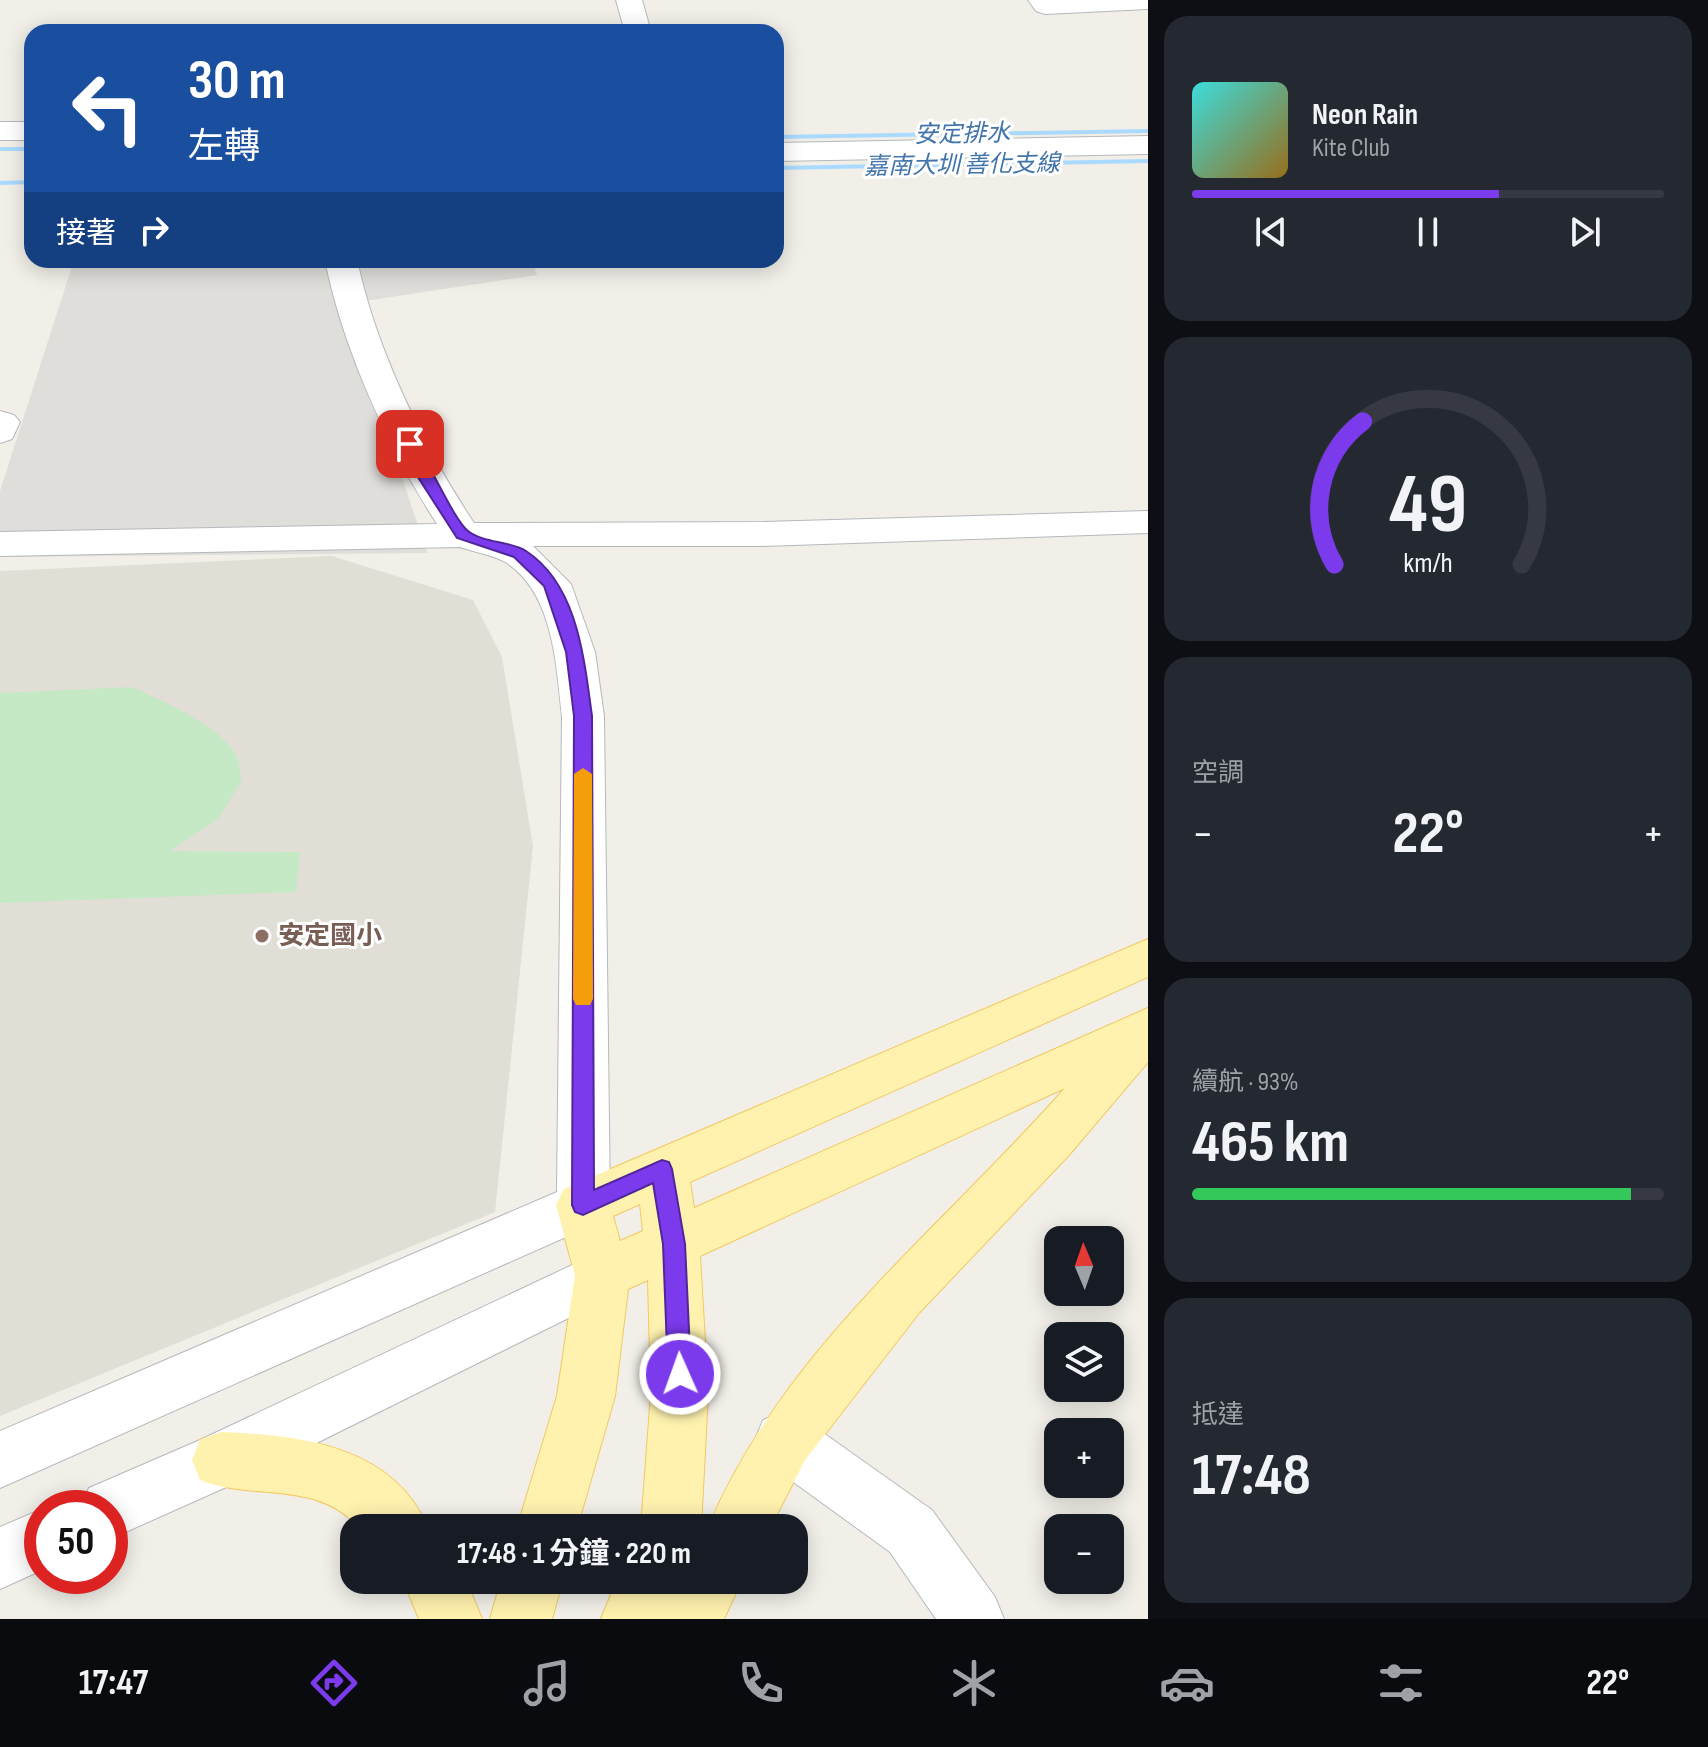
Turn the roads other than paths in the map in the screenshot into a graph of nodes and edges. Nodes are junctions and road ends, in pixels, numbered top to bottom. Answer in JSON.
{"nodes":[{"id":1,"x":629,"y":0,"type":"edge"},
{"id":2,"x":1041,"y":0,"type":"edge"},
{"id":3,"x":1148,"y":1,"type":"edge"},
{"id":4,"x":636,"y":24,"type":"edge"},
{"id":5,"x":0,"y":131,"type":"edge"},
{"id":6,"x":24,"y":131,"type":"edge"},
{"id":7,"x":1148,"y":145,"type":"edge"},
{"id":8,"x":784,"y":152,"type":"edge"},
{"id":9,"x":343,"y":268,"type":"edge"},
{"id":10,"x":0,"y":422,"type":"edge"},
{"id":11,"x":0,"y":432,"type":"edge"},
{"id":12,"x":1148,"y":522,"type":"edge"},
{"id":13,"x":463,"y":535,"type":"junction"},
{"id":14,"x":0,"y":544,"type":"edge"},
{"id":15,"x":1148,"y":957,"type":"edge"},
{"id":16,"x":1148,"y":1028,"type":"edge"},
{"id":17,"x":662,"y":1169,"type":"junction"},
{"id":18,"x":583,"y":1205,"type":"junction"},
{"id":19,"x":674,"y":1244,"type":"junction"},
{"id":20,"x":602,"y":1275,"type":"junction"},
{"id":21,"x":784,"y":1440,"type":"junction"},
{"id":22,"x":0,"y":1460,"type":"edge"},
{"id":23,"x":221,"y":1460,"type":"junction"},
{"id":24,"x":128,"y":1501,"type":"edge"},
{"id":25,"x":386,"y":1514,"type":"edge"},
{"id":26,"x":551,"y":1514,"type":"edge"},
{"id":27,"x":673,"y":1514,"type":"edge"},
{"id":28,"x":745,"y":1514,"type":"edge"},
{"id":29,"x":24,"y":1547,"type":"edge"},
{"id":30,"x":0,"y":1558,"type":"edge"},
{"id":31,"x":440,"y":1594,"type":"edge"},
{"id":32,"x":528,"y":1594,"type":"edge"},
{"id":33,"x":643,"y":1594,"type":"edge"},
{"id":34,"x":704,"y":1594,"type":"edge"},
{"id":35,"x":451,"y":1619,"type":"edge"},
{"id":36,"x":521,"y":1619,"type":"edge"},
{"id":37,"x":632,"y":1619,"type":"edge"},
{"id":38,"x":691,"y":1619,"type":"edge"},
{"id":39,"x":973,"y":1619,"type":"edge"}],
"edges":[{"from":1,"to":4,"type":"street"},
{"from":2,"to":3,"type":"street"},
{"from":5,"to":6,"type":"street"},
{"from":7,"to":8,"type":"street"},
{"from":9,"to":13,"type":"street"},
{"from":10,"to":11,"type":"street"},
{"from":12,"to":13,"type":"street"},
{"from":13,"to":14,"type":"street"},
{"from":13,"to":18,"type":"street"},
{"from":15,"to":17,"type":"main road"},
{"from":16,"to":19,"type":"main road"},
{"from":16,"to":21,"type":"main road"},
{"from":17,"to":18,"type":"main road"},
{"from":17,"to":19,"type":"main road"},
{"from":18,"to":20,"type":"main road"},
{"from":18,"to":22,"type":"street"},
{"from":19,"to":20,"type":"main road"},
{"from":19,"to":27,"type":"main road"},
{"from":20,"to":23,"type":"street"},
{"from":20,"to":26,"type":"main road"},
{"from":21,"to":28,"type":"main road"},
{"from":21,"to":39,"type":"street"},
{"from":23,"to":24,"type":"street"},
{"from":23,"to":25,"type":"main road"},
{"from":29,"to":30,"type":"street"},
{"from":31,"to":35,"type":"main road"},
{"from":32,"to":36,"type":"main road"},
{"from":33,"to":37,"type":"main road"},
{"from":34,"to":38,"type":"main road"}]}
